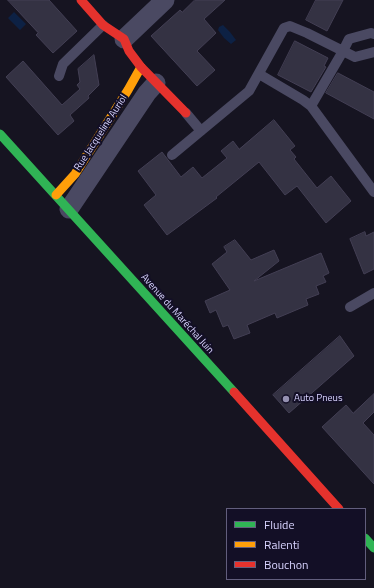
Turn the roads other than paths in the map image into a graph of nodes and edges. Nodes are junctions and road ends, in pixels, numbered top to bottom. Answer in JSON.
{"nodes":[{"id":1,"x":81,"y":0,"type":"edge"},
{"id":2,"x":165,"y":0,"type":"edge"},
{"id":3,"x":102,"y":25,"type":"junction"},
{"id":4,"x":374,"y":34,"type":"edge"},
{"id":5,"x":124,"y":39,"type":"junction"},
{"id":6,"x":343,"y":51,"type":"junction"},
{"id":7,"x":374,"y":52,"type":"edge"},
{"id":8,"x":141,"y":67,"type":"junction"},
{"id":9,"x":259,"y":74,"type":"junction"},
{"id":10,"x":59,"y":76,"type":"dead end"},
{"id":11,"x":156,"y":82,"type":"junction"},
{"id":12,"x":311,"y":106,"type":"junction"},
{"id":13,"x":186,"y":113,"type":"joint"},
{"id":14,"x":201,"y":131,"type":"junction"},
{"id":15,"x":0,"y":134,"type":"edge"},
{"id":16,"x":172,"y":154,"type":"dead end"},
{"id":17,"x":374,"y":192,"type":"edge"},
{"id":18,"x":56,"y":195,"type":"junction"},
{"id":19,"x":69,"y":209,"type":"junction"},
{"id":20,"x":374,"y":293,"type":"edge"},
{"id":21,"x":350,"y":307,"type":"dead end"},
{"id":22,"x":338,"y":508,"type":"edge"},
{"id":23,"x":366,"y":539,"type":"edge"},
{"id":24,"x":374,"y":548,"type":"edge"}],
"edges":[{"from":1,"to":3,"type":"main road"},
{"from":2,"to":5,"type":"street"},
{"from":3,"to":5,"type":"main road"},
{"from":3,"to":10,"type":"lane"},
{"from":4,"to":6,"type":"lane"},
{"from":5,"to":8,"type":"main road"},
{"from":6,"to":7,"type":"lane"},
{"from":6,"to":9,"type":"lane"},
{"from":6,"to":12,"type":"lane"},
{"from":8,"to":11,"type":"main road"},
{"from":8,"to":18,"type":"main road","name":"Rue Jacqueline Auriol"},
{"from":9,"to":12,"type":"lane"},
{"from":9,"to":14,"type":"lane"},
{"from":11,"to":13,"type":"main road"},
{"from":11,"to":19,"type":"street","name":"Rue Jacqueline Auriol"},
{"from":12,"to":17,"type":"lane"},
{"from":13,"to":14,"type":"lane"},
{"from":14,"to":16,"type":"lane"},
{"from":15,"to":18,"type":"main road","name":"Avenue du Maréchal Juin"},
{"from":18,"to":19,"type":"main road","name":"Avenue du Maréchal Juin"},
{"from":19,"to":22,"type":"main road","name":"Avenue du Maréchal Juin"},
{"from":20,"to":21,"type":"lane"},
{"from":23,"to":24,"type":"main road"}]}
